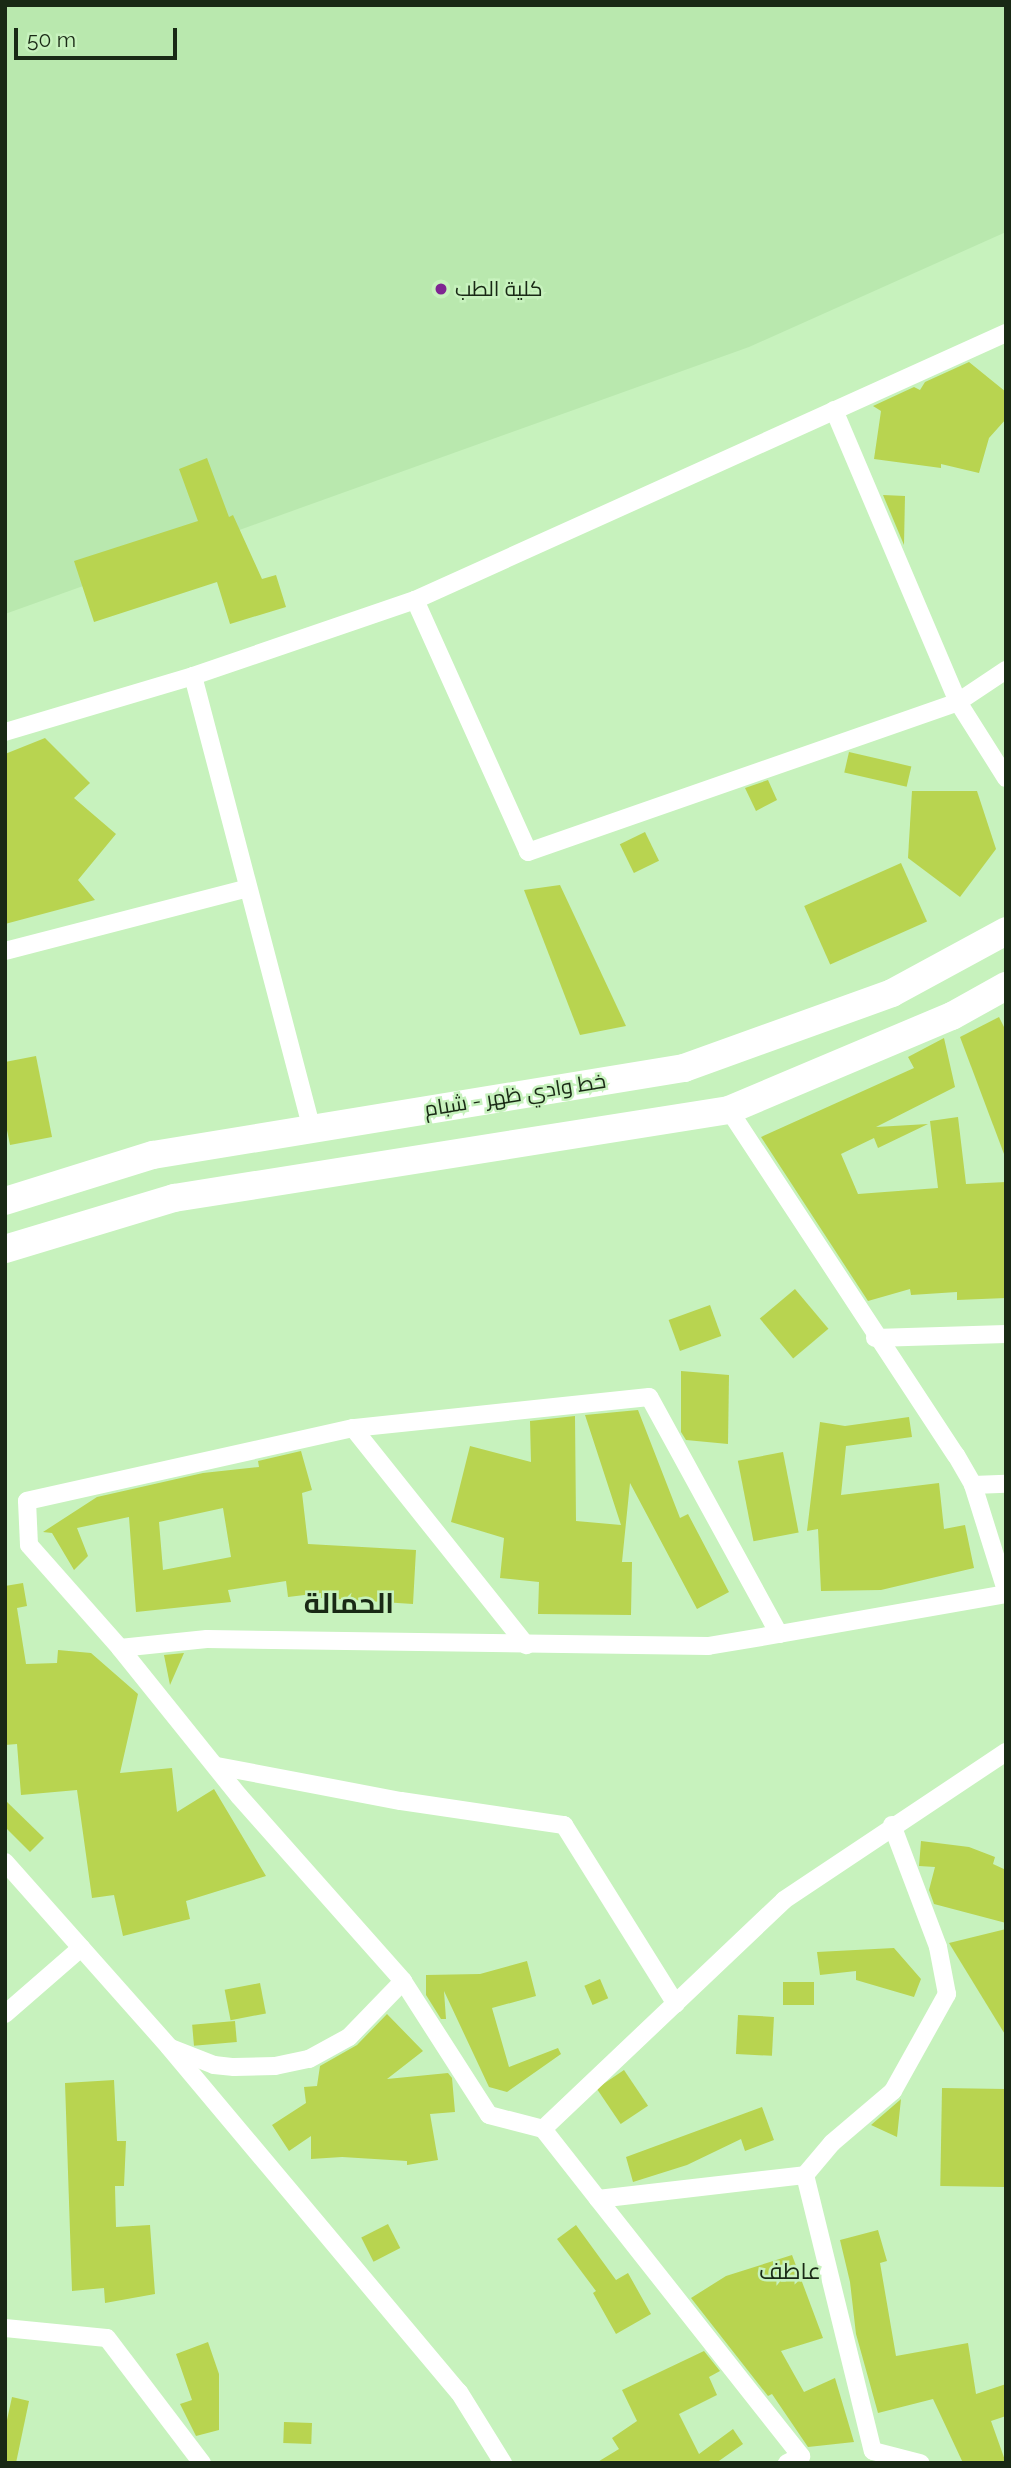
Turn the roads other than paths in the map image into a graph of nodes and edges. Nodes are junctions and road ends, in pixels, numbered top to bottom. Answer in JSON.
{"nodes":[{"id":1,"x":1006,"y":333,"type":"edge"},
{"id":2,"x":834,"y":410,"type":"junction"},
{"id":3,"x":415,"y":600,"type":"junction"},
{"id":4,"x":1006,"y":670,"type":"edge"},
{"id":5,"x":193,"y":676,"type":"junction"},
{"id":6,"x":958,"y":702,"type":"junction"},
{"id":7,"x":5,"y":732,"type":"edge"},
{"id":8,"x":1006,"y":778,"type":"edge"},
{"id":9,"x":248,"y":888,"type":"junction"},
{"id":10,"x":1006,"y":931,"type":"edge"},
{"id":11,"x":5,"y":951,"type":"edge"},
{"id":12,"x":1006,"y":986,"type":"edge"},
{"id":13,"x":729,"y":1110,"type":"junction"},
{"id":14,"x":312,"y":1127,"type":"junction"},
{"id":15,"x":5,"y":1201,"type":"edge"},
{"id":16,"x":5,"y":1249,"type":"edge"},
{"id":17,"x":1006,"y":1334,"type":"edge"},
{"id":18,"x":875,"y":1338,"type":"junction"},
{"id":19,"x":353,"y":1428,"type":"junction"},
{"id":20,"x":1006,"y":1484,"type":"edge"},
{"id":21,"x":973,"y":1485,"type":"junction"},
{"id":22,"x":1006,"y":1592,"type":"edge"},
{"id":23,"x":779,"y":1634,"type":"junction"},
{"id":24,"x":526,"y":1645,"type":"junction"},
{"id":25,"x":120,"y":1648,"type":"junction"},
{"id":26,"x":1006,"y":1752,"type":"edge"},
{"id":27,"x":217,"y":1766,"type":"junction"},
{"id":28,"x":892,"y":1825,"type":"junction"},
{"id":29,"x":5,"y":1862,"type":"edge"},
{"id":30,"x":81,"y":1948,"type":"junction"},
{"id":31,"x":402,"y":1980,"type":"junction"},
{"id":32,"x":676,"y":2004,"type":"junction"},
{"id":33,"x":5,"y":2014,"type":"edge"},
{"id":34,"x":169,"y":2047,"type":"junction"},
{"id":35,"x":542,"y":2129,"type":"junction"},
{"id":36,"x":805,"y":2175,"type":"junction"},
{"id":37,"x":597,"y":2199,"type":"junction"},
{"id":38,"x":5,"y":2328,"type":"edge"},
{"id":39,"x":202,"y":2463,"type":"edge"},
{"id":40,"x":503,"y":2463,"type":"edge"},
{"id":41,"x":787,"y":2463,"type":"edge"},
{"id":42,"x":920,"y":2463,"type":"edge"}],
"edges":[{"from":1,"to":2,"type":"street"},
{"from":2,"to":3,"type":"street"},
{"from":2,"to":6,"type":"street"},
{"from":3,"to":5,"type":"street"},
{"from":3,"to":6,"type":"street"},
{"from":4,"to":6,"type":"street"},
{"from":5,"to":7,"type":"street"},
{"from":5,"to":9,"type":"street"},
{"from":6,"to":8,"type":"street"},
{"from":9,"to":11,"type":"street"},
{"from":9,"to":14,"type":"street"},
{"from":10,"to":14,"type":"main road","name":"خط وادي ظهر - شبام"},
{"from":12,"to":13,"type":"main road"},
{"from":13,"to":16,"type":"main road"},
{"from":13,"to":18,"type":"street"},
{"from":14,"to":15,"type":"main road","name":"خط وادي ظهر - شبام"},
{"from":17,"to":18,"type":"street"},
{"from":18,"to":21,"type":"street"},
{"from":19,"to":23,"type":"street"},
{"from":19,"to":24,"type":"street"},
{"from":19,"to":25,"type":"street"},
{"from":20,"to":21,"type":"street"},
{"from":21,"to":22,"type":"street"},
{"from":22,"to":23,"type":"street"},
{"from":23,"to":24,"type":"street"},
{"from":24,"to":25,"type":"street"},
{"from":25,"to":27,"type":"street"},
{"from":26,"to":28,"type":"street"},
{"from":27,"to":31,"type":"street"},
{"from":27,"to":32,"type":"street"},
{"from":28,"to":32,"type":"street"},
{"from":28,"to":36,"type":"street"},
{"from":29,"to":30,"type":"street"},
{"from":30,"to":33,"type":"street"},
{"from":30,"to":34,"type":"street"},
{"from":31,"to":34,"type":"street"},
{"from":31,"to":35,"type":"street"},
{"from":32,"to":35,"type":"street"},
{"from":34,"to":40,"type":"street"},
{"from":35,"to":37,"type":"street"},
{"from":36,"to":37,"type":"street"},
{"from":36,"to":42,"type":"street"},
{"from":37,"to":41,"type":"street"},
{"from":38,"to":39,"type":"street"}]}
